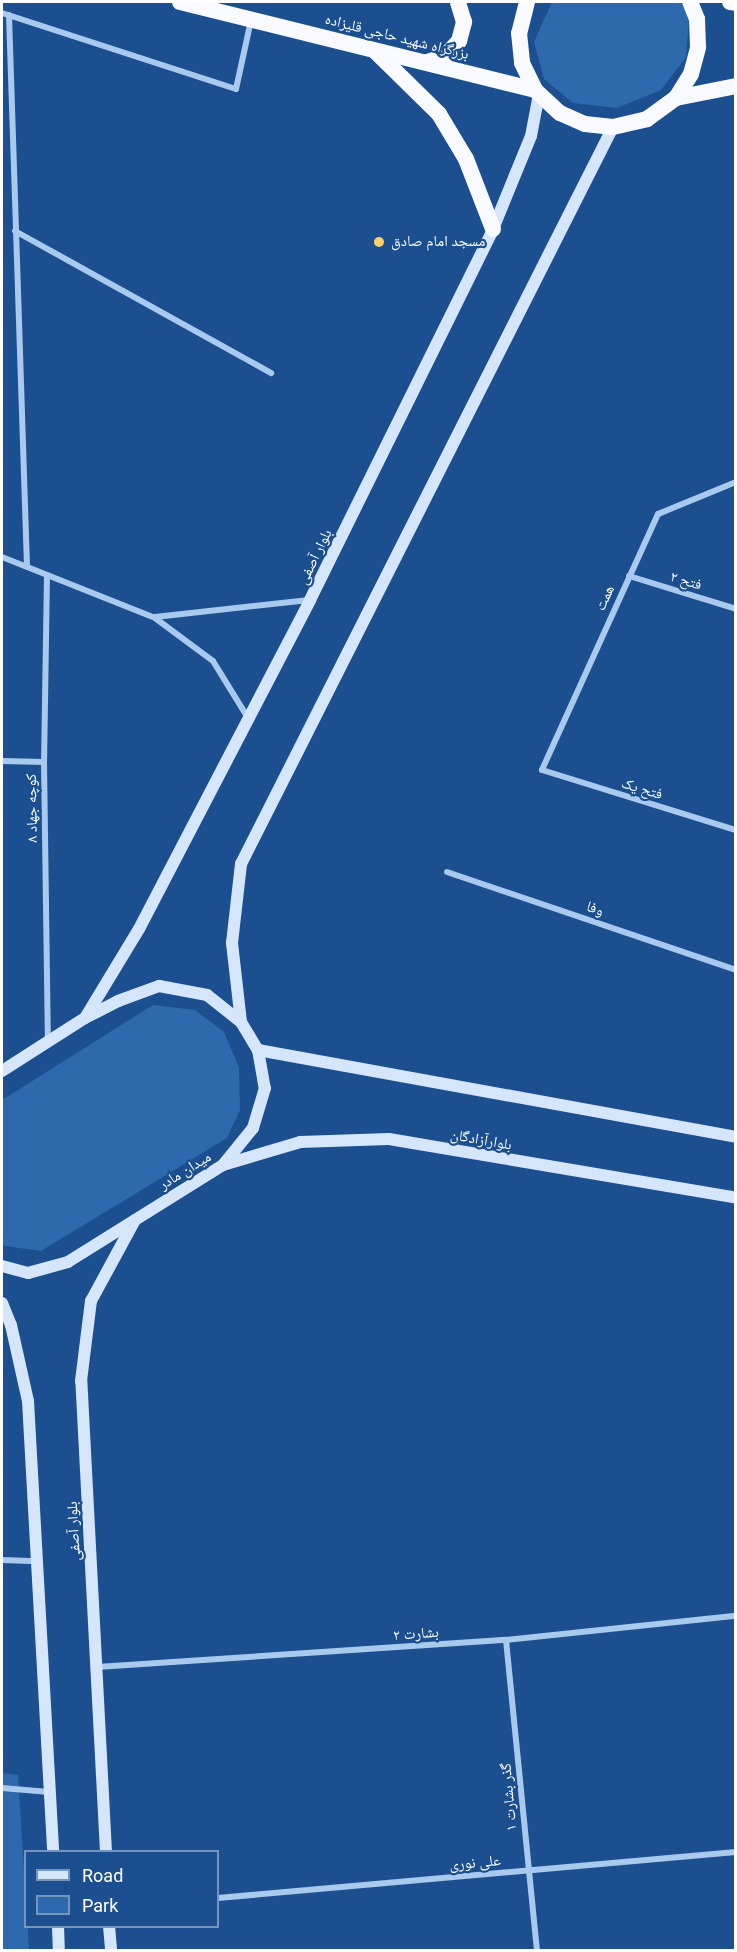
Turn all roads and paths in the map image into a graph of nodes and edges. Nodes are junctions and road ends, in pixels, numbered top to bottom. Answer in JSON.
{"nodes":[{"id":1,"x":180,"y":2,"type":"edge"},
{"id":2,"x":458,"y":2,"type":"edge"},
{"id":3,"x":527,"y":2,"type":"edge"},
{"id":4,"x":690,"y":2,"type":"edge"},
{"id":5,"x":730,"y":2,"type":"edge"},
{"id":6,"x":735,"y":3,"type":"edge"},
{"id":7,"x":5,"y":14,"type":"edge"},
{"id":8,"x":251,"y":19,"type":"junction"},
{"id":9,"x":375,"y":50,"type":"junction"},
{"id":10,"x":426,"y":63,"type":"junction"},
{"id":11,"x":735,"y":86,"type":"edge"},
{"id":12,"x":537,"y":92,"type":"junction"},
{"id":13,"x":675,"y":98,"type":"junction"},
{"id":14,"x":613,"y":127,"type":"junction"},
{"id":15,"x":494,"y":229,"type":"junction"},
{"id":16,"x":15,"y":231,"type":"junction"},
{"id":17,"x":271,"y":373,"type":"dead end"},
{"id":18,"x":735,"y":482,"type":"edge"},
{"id":19,"x":2,"y":557,"type":"edge"},
{"id":20,"x":27,"y":567,"type":"junction"},
{"id":21,"x":47,"y":575,"type":"junction"},
{"id":22,"x":629,"y":576,"type":"junction"},
{"id":23,"x":310,"y":600,"type":"junction"},
{"id":24,"x":735,"y":609,"type":"edge"},
{"id":25,"x":154,"y":618,"type":"junction"},
{"id":26,"x":248,"y":718,"type":"junction"},
{"id":27,"x":2,"y":761,"type":"edge"},
{"id":28,"x":44,"y":762,"type":"junction"},
{"id":29,"x":542,"y":770,"type":"joint"},
{"id":30,"x":735,"y":830,"type":"edge"},
{"id":31,"x":447,"y":872,"type":"dead end"},
{"id":32,"x":735,"y":970,"type":"edge"},
{"id":33,"x":85,"y":1018,"type":"junction"},
{"id":34,"x":241,"y":1022,"type":"junction"},
{"id":35,"x":48,"y":1041,"type":"junction"},
{"id":36,"x":258,"y":1050,"type":"junction"},
{"id":37,"x":27,"y":1054,"type":"junction"},
{"id":38,"x":2,"y":1060,"type":"edge"},
{"id":39,"x":2,"y":1071,"type":"edge"},
{"id":40,"x":735,"y":1137,"type":"edge"},
{"id":41,"x":223,"y":1165,"type":"junction"},
{"id":42,"x":735,"y":1198,"type":"edge"},
{"id":43,"x":135,"y":1220,"type":"junction"},
{"id":44,"x":2,"y":1266,"type":"edge"},
{"id":45,"x":2,"y":1304,"type":"edge"},
{"id":46,"x":2,"y":1560,"type":"edge"},
{"id":47,"x":38,"y":1561,"type":"junction"},
{"id":48,"x":735,"y":1616,"type":"edge"},
{"id":49,"x":506,"y":1640,"type":"junction"},
{"id":50,"x":97,"y":1667,"type":"junction"},
{"id":51,"x":2,"y":1788,"type":"edge"},
{"id":52,"x":49,"y":1791,"type":"junction"},
{"id":53,"x":53,"y":1850,"type":"edge"},
{"id":54,"x":106,"y":1850,"type":"edge"},
{"id":55,"x":735,"y":1852,"type":"edge"},
{"id":56,"x":528,"y":1871,"type":"junction"},
{"id":57,"x":219,"y":1898,"type":"edge"},
{"id":58,"x":58,"y":1928,"type":"edge"},
{"id":59,"x":110,"y":1928,"type":"edge"},
{"id":60,"x":60,"y":1950,"type":"edge"},
{"id":61,"x":111,"y":1950,"type":"edge"},
{"id":62,"x":537,"y":1950,"type":"edge"}],
"edges":[{"from":1,"to":8,"type":"highway","name":"بزرگراه شهید حاجی قلیزاده"},
{"from":2,"to":10,"type":"highway"},
{"from":3,"to":12,"type":"highway"},
{"from":4,"to":13,"type":"highway"},
{"from":5,"to":6,"type":"highway"},
{"from":7,"to":8,"type":"street"},
{"from":7,"to":16,"type":"street"},
{"from":8,"to":9,"type":"highway","name":"بزرگراه شهید حاجی قلیزاده"},
{"from":9,"to":10,"type":"highway","name":"بزرگراه شهید حاجی قلیزاده"},
{"from":9,"to":15,"type":"highway"},
{"from":10,"to":12,"type":"highway","name":"بزرگراه شهید حاجی قلیزاده"},
{"from":11,"to":13,"type":"highway"},
{"from":12,"to":14,"type":"highway"},
{"from":12,"to":15,"type":"main road","name":"بلوار آصفی"},
{"from":13,"to":14,"type":"highway"},
{"from":14,"to":34,"type":"main road"},
{"from":15,"to":23,"type":"main road","name":"بلوار آصفی"},
{"from":16,"to":17,"type":"street"},
{"from":16,"to":20,"type":"street"},
{"from":18,"to":22,"type":"street","name":"همت"},
{"from":19,"to":20,"type":"street"},
{"from":20,"to":21,"type":"street"},
{"from":21,"to":25,"type":"street"},
{"from":21,"to":28,"type":"street","name":"کوچه جهاد ۸"},
{"from":22,"to":24,"type":"street","name":"فتح ۲"},
{"from":22,"to":29,"type":"street","name":"همت"},
{"from":23,"to":25,"type":"street"},
{"from":23,"to":26,"type":"main road","name":"بلوار آصفی"},
{"from":25,"to":26,"type":"street"},
{"from":26,"to":33,"type":"main road","name":"بلوار آصفی"},
{"from":27,"to":28,"type":"street"},
{"from":28,"to":35,"type":"street","name":"کوچه جهاد ۸"},
{"from":29,"to":30,"type":"street","name":"فتح یک"},
{"from":31,"to":32,"type":"street","name":"وفا"},
{"from":33,"to":34,"type":"main road","name":"میدان مادر"},
{"from":33,"to":35,"type":"main road","name":"میدان مادر"},
{"from":34,"to":36,"type":"main road","name":"میدان مادر"},
{"from":35,"to":37,"type":"main road","name":"میدان مادر"},
{"from":36,"to":40,"type":"main road"},
{"from":36,"to":41,"type":"main road","name":"میدان مادر"},
{"from":37,"to":38,"type":"main road"},
{"from":37,"to":39,"type":"main road","name":"میدان مادر"},
{"from":41,"to":42,"type":"main road","name":"بلوارآزادگان"},
{"from":41,"to":43,"type":"main road","name":"میدان مادر"},
{"from":43,"to":44,"type":"main road","name":"میدان مادر"},
{"from":43,"to":50,"type":"main road","name":"بلوار آصفی"},
{"from":45,"to":47,"type":"main road"},
{"from":46,"to":47,"type":"street"},
{"from":47,"to":52,"type":"main road"},
{"from":48,"to":49,"type":"street","name":"بشارت ۲"},
{"from":49,"to":50,"type":"street","name":"بشارت ۲"},
{"from":49,"to":56,"type":"street","name":"گذر بشارت ۱"},
{"from":50,"to":54,"type":"main road","name":"بلوار آصفی"},
{"from":51,"to":52,"type":"street"},
{"from":52,"to":53,"type":"main road"},
{"from":55,"to":56,"type":"street","name":"علی نوری"},
{"from":56,"to":57,"type":"street","name":"علی نوری"},
{"from":56,"to":62,"type":"street","name":"گذر بشارت ۱"},
{"from":58,"to":60,"type":"main road"},
{"from":59,"to":61,"type":"main road"}]}
